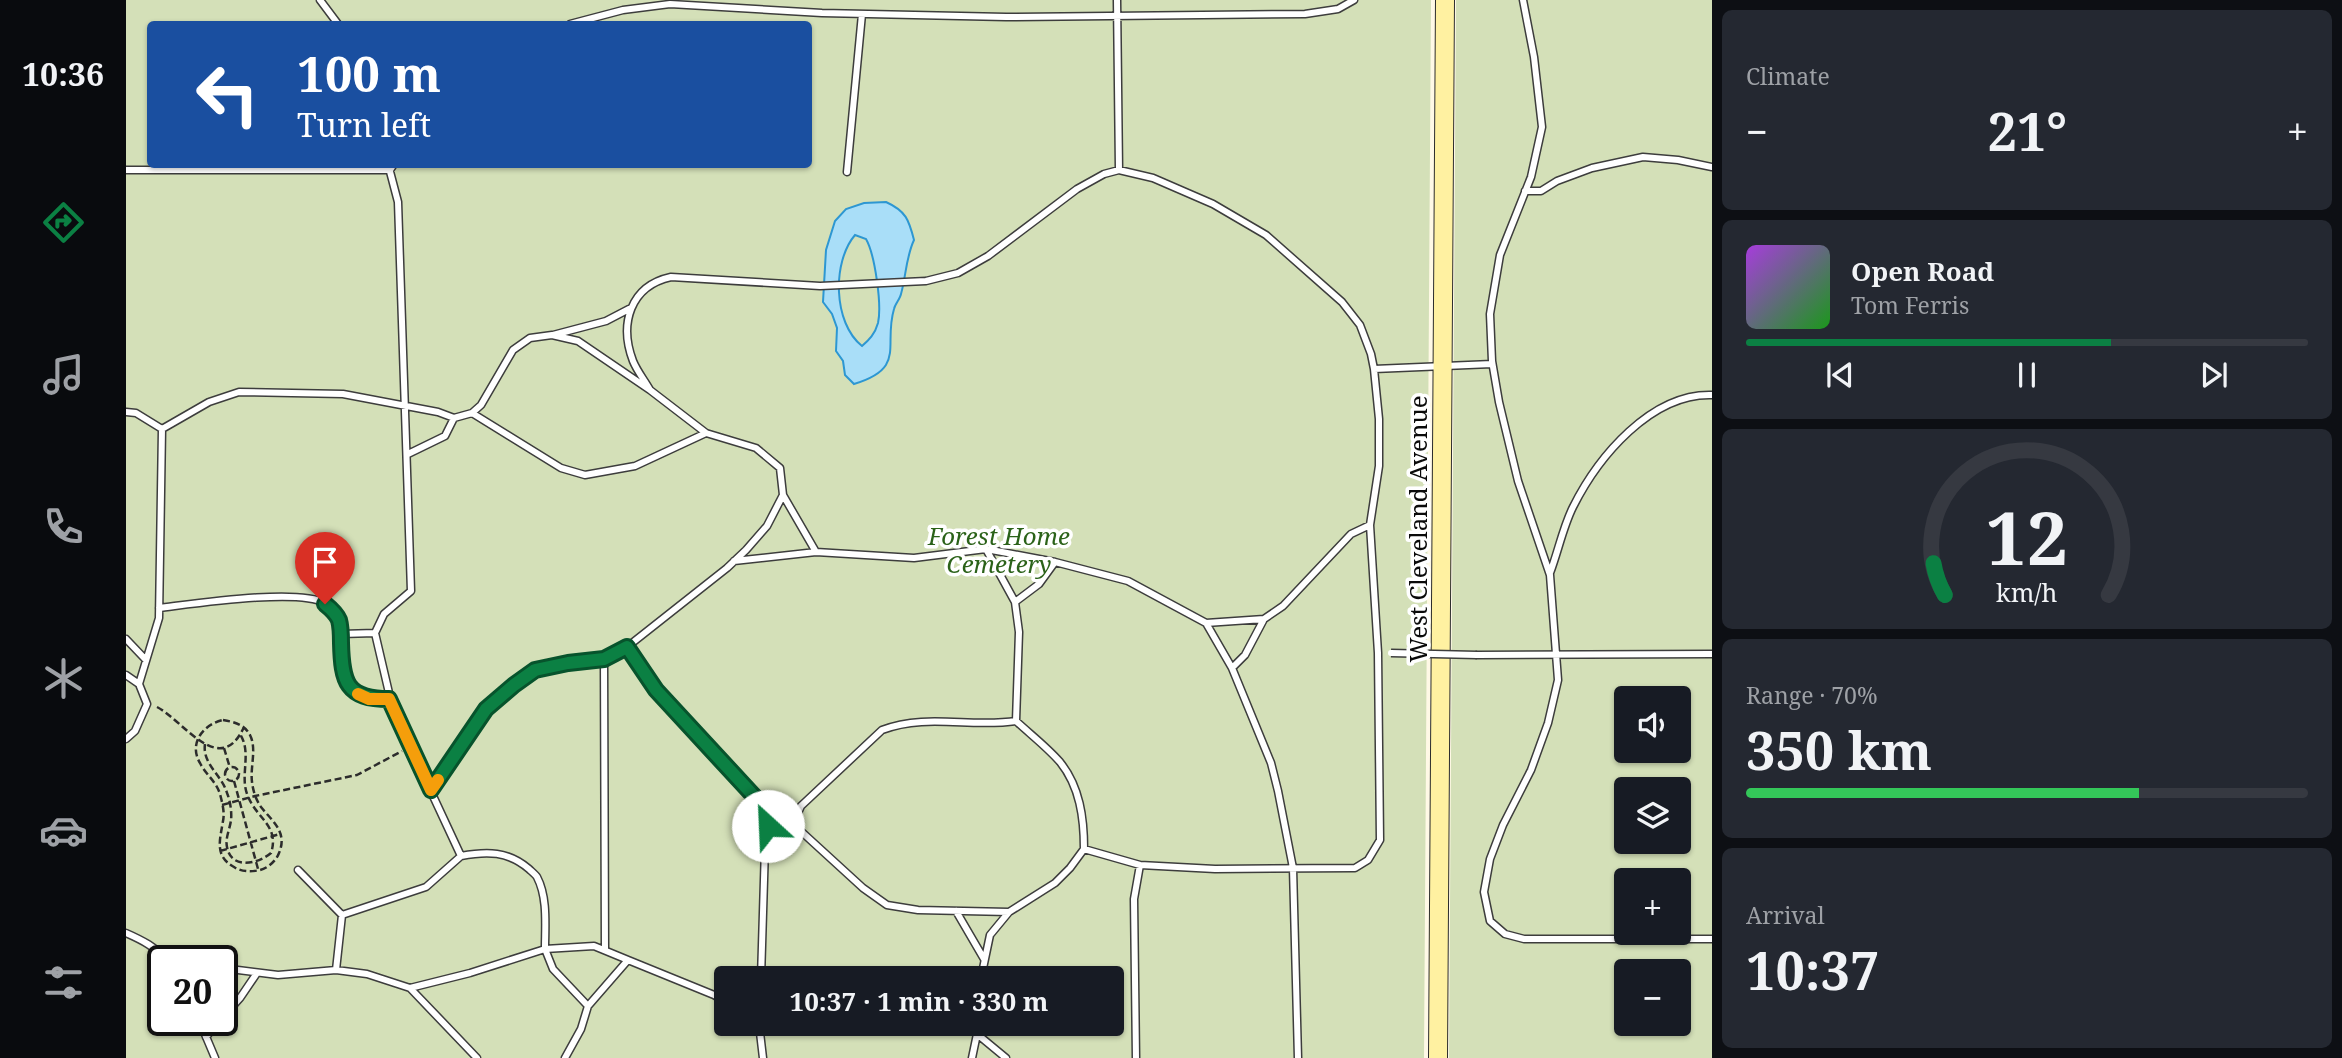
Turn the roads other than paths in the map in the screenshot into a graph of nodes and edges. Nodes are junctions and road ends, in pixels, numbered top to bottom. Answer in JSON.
{"nodes":[{"id":1,"x":320,"y":0,"type":"edge"},
{"id":2,"x":1117,"y":0,"type":"edge"},
{"id":3,"x":1354,"y":0,"type":"edge"},
{"id":4,"x":1445,"y":0,"type":"edge"},
{"id":5,"x":1524,"y":0,"type":"edge"},
{"id":6,"x":862,"y":14,"type":"junction"},
{"id":7,"x":1117,"y":16,"type":"junction"},
{"id":8,"x":336,"y":21,"type":"edge"},
{"id":9,"x":581,"y":21,"type":"edge"},
{"id":10,"x":1712,"y":167,"type":"edge"},
{"id":11,"x":258,"y":168,"type":"edge"},
{"id":12,"x":391,"y":168,"type":"edge"},
{"id":13,"x":126,"y":170,"type":"edge"},
{"id":14,"x":1119,"y":170,"type":"junction"},
{"id":15,"x":847,"y":172,"type":"dead end"},
{"id":16,"x":1525,"y":191,"type":"junction"},
{"id":17,"x":629,"y":309,"type":"junction"},
{"id":18,"x":552,"y":335,"type":"junction"},
{"id":19,"x":1492,"y":364,"type":"junction"},
{"id":20,"x":1442,"y":365,"type":"junction"},
{"id":21,"x":1374,"y":369,"type":"junction"},
{"id":22,"x":650,"y":390,"type":"junction"},
{"id":23,"x":1712,"y":395,"type":"edge"},
{"id":24,"x":406,"y":406,"type":"junction"},
{"id":25,"x":126,"y":412,"type":"edge"},
{"id":26,"x":472,"y":413,"type":"junction"},
{"id":27,"x":454,"y":418,"type":"junction"},
{"id":28,"x":162,"y":429,"type":"junction"},
{"id":29,"x":706,"y":433,"type":"junction"},
{"id":30,"x":408,"y":454,"type":"junction"},
{"id":31,"x":783,"y":495,"type":"junction"},
{"id":32,"x":1370,"y":525,"type":"junction"},
{"id":33,"x":986,"y":549,"type":"junction"},
{"id":34,"x":816,"y":552,"type":"junction"},
{"id":35,"x":734,"y":561,"type":"junction"},
{"id":36,"x":1055,"y":562,"type":"junction"},
{"id":37,"x":1550,"y":575,"type":"junction"},
{"id":38,"x":1015,"y":602,"type":"junction"},
{"id":39,"x":159,"y":608,"type":"junction"},
{"id":40,"x":1264,"y":619,"type":"junction"},
{"id":41,"x":1206,"y":623,"type":"junction"},
{"id":42,"x":375,"y":633,"type":"junction"},
{"id":43,"x":341,"y":634,"type":"junction"},
{"id":44,"x":126,"y":639,"type":"edge"},
{"id":45,"x":627,"y":647,"type":"junction"},
{"id":46,"x":1378,"y":653,"type":"junction"},
{"id":47,"x":1555,"y":654,"type":"junction"},
{"id":48,"x":1712,"y":654,"type":"edge"},
{"id":49,"x":604,"y":659,"type":"junction"},
{"id":50,"x":146,"y":660,"type":"junction"},
{"id":51,"x":1233,"y":668,"type":"junction"},
{"id":52,"x":126,"y":675,"type":"edge"},
{"id":53,"x":139,"y":684,"type":"junction"},
{"id":54,"x":389,"y":699,"type":"junction"},
{"id":55,"x":1016,"y":721,"type":"junction"},
{"id":56,"x":126,"y":739,"type":"edge"},
{"id":57,"x":431,"y":790,"type":"junction"},
{"id":58,"x":793,"y":824,"type":"junction"},
{"id":59,"x":768,"y":826,"type":"junction"},
{"id":60,"x":1084,"y":849,"type":"junction"},
{"id":61,"x":461,"y":856,"type":"junction"},
{"id":62,"x":1140,"y":865,"type":"junction"},
{"id":63,"x":1293,"y":868,"type":"junction"},
{"id":64,"x":298,"y":870,"type":"dead end"},
{"id":65,"x":956,"y":911,"type":"junction"},
{"id":66,"x":1009,"y":912,"type":"junction"},
{"id":67,"x":342,"y":915,"type":"junction"},
{"id":68,"x":126,"y":933,"type":"edge"},
{"id":69,"x":1712,"y":939,"type":"edge"},
{"id":70,"x":150,"y":945,"type":"edge"},
{"id":71,"x":545,"y":949,"type":"junction"},
{"id":72,"x":604,"y":950,"type":"junction"},
{"id":73,"x":984,"y":959,"type":"junction"},
{"id":74,"x":628,"y":960,"type":"junction"},
{"id":75,"x":761,"y":966,"type":"edge"},
{"id":76,"x":983,"y":966,"type":"edge"},
{"id":77,"x":238,"y":970,"type":"edge"},
{"id":78,"x":336,"y":970,"type":"junction"},
{"id":79,"x":257,"y":973,"type":"junction"},
{"id":80,"x":410,"y":988,"type":"junction"},
{"id":81,"x":714,"y":995,"type":"edge"},
{"id":82,"x":238,"y":1000,"type":"edge"},
{"id":83,"x":588,"y":1006,"type":"junction"},
{"id":84,"x":760,"y":1036,"type":"edge"},
{"id":85,"x":977,"y":1036,"type":"edge"},
{"id":86,"x":979,"y":1036,"type":"edge"},
{"id":87,"x":206,"y":1037,"type":"edge"},
{"id":88,"x":215,"y":1058,"type":"edge"},
{"id":89,"x":477,"y":1058,"type":"edge"},
{"id":90,"x":565,"y":1058,"type":"edge"},
{"id":91,"x":763,"y":1058,"type":"edge"},
{"id":92,"x":972,"y":1058,"type":"edge"},
{"id":93,"x":1006,"y":1058,"type":"edge"},
{"id":94,"x":1136,"y":1058,"type":"edge"},
{"id":95,"x":1298,"y":1058,"type":"edge"},
{"id":96,"x":1438,"y":1058,"type":"edge"}],
"edges":[{"from":1,"to":8,"type":"lane"},
{"from":2,"to":7,"type":"lane"},
{"from":3,"to":7,"type":"lane"},
{"from":4,"to":20,"type":"street","name":"West Cleveland Avenue"},
{"from":5,"to":16,"type":"lane"},
{"from":6,"to":7,"type":"lane"},
{"from":6,"to":9,"type":"lane"},
{"from":6,"to":15,"type":"lane"},
{"from":7,"to":14,"type":"lane"},
{"from":10,"to":16,"type":"lane"},
{"from":11,"to":13,"type":"lane"},
{"from":12,"to":24,"type":"lane"},
{"from":14,"to":17,"type":"lane"},
{"from":14,"to":21,"type":"lane"},
{"from":16,"to":19,"type":"lane"},
{"from":17,"to":18,"type":"lane"},
{"from":17,"to":22,"type":"lane"},
{"from":18,"to":22,"type":"lane"},
{"from":18,"to":26,"type":"lane"},
{"from":19,"to":20,"type":"lane"},
{"from":19,"to":37,"type":"lane"},
{"from":20,"to":21,"type":"lane"},
{"from":20,"to":96,"type":"street","name":"West Cleveland Avenue"},
{"from":21,"to":32,"type":"lane"},
{"from":22,"to":29,"type":"lane"},
{"from":23,"to":37,"type":"lane"},
{"from":24,"to":27,"type":"lane"},
{"from":24,"to":28,"type":"lane"},
{"from":24,"to":30,"type":"lane"},
{"from":25,"to":28,"type":"lane"},
{"from":26,"to":27,"type":"lane"},
{"from":26,"to":29,"type":"lane"},
{"from":27,"to":30,"type":"lane"},
{"from":28,"to":39,"type":"lane"},
{"from":29,"to":31,"type":"lane"},
{"from":30,"to":42,"type":"lane"},
{"from":31,"to":34,"type":"lane"},
{"from":31,"to":35,"type":"lane"},
{"from":32,"to":40,"type":"lane"},
{"from":32,"to":46,"type":"lane"},
{"from":33,"to":34,"type":"lane"},
{"from":33,"to":36,"type":"lane"},
{"from":33,"to":38,"type":"lane"},
{"from":34,"to":35,"type":"lane"},
{"from":35,"to":45,"type":"lane"},
{"from":36,"to":38,"type":"lane"},
{"from":36,"to":41,"type":"lane"},
{"from":37,"to":47,"type":"lane"},
{"from":38,"to":55,"type":"lane"},
{"from":39,"to":43,"type":"lane"},
{"from":39,"to":50,"type":"lane"},
{"from":40,"to":41,"type":"lane"},
{"from":40,"to":51,"type":"lane"},
{"from":41,"to":51,"type":"lane"},
{"from":42,"to":43,"type":"lane"},
{"from":42,"to":54,"type":"lane"},
{"from":43,"to":54,"type":"lane"},
{"from":44,"to":50,"type":"lane"},
{"from":45,"to":49,"type":"lane"},
{"from":45,"to":59,"type":"lane"},
{"from":46,"to":47,"type":"lane","bridge":true},
{"from":46,"to":63,"type":"lane"},
{"from":47,"to":48,"type":"lane"},
{"from":47,"to":69,"type":"lane"},
{"from":49,"to":57,"type":"lane"},
{"from":49,"to":72,"type":"lane"},
{"from":50,"to":53,"type":"lane"},
{"from":51,"to":63,"type":"lane"},
{"from":52,"to":53,"type":"lane"},
{"from":53,"to":56,"type":"lane"},
{"from":54,"to":57,"type":"lane"},
{"from":55,"to":58,"type":"lane"},
{"from":55,"to":60,"type":"lane"},
{"from":57,"to":61,"type":"lane"},
{"from":58,"to":59,"type":"lane"},
{"from":58,"to":65,"type":"lane"},
{"from":59,"to":75,"type":"lane"},
{"from":60,"to":62,"type":"lane"},
{"from":60,"to":66,"type":"lane"},
{"from":61,"to":67,"type":"lane"},
{"from":61,"to":71,"type":"lane"},
{"from":62,"to":63,"type":"lane"},
{"from":62,"to":94,"type":"lane"},
{"from":63,"to":95,"type":"lane"},
{"from":64,"to":67,"type":"lane"},
{"from":65,"to":66,"type":"lane"},
{"from":65,"to":73,"type":"lane"},
{"from":66,"to":73,"type":"lane"},
{"from":67,"to":78,"type":"lane"},
{"from":68,"to":70,"type":"lane"},
{"from":71,"to":72,"type":"lane"},
{"from":71,"to":80,"type":"lane"},
{"from":71,"to":83,"type":"lane"},
{"from":72,"to":74,"type":"lane"},
{"from":73,"to":76,"type":"lane"},
{"from":74,"to":81,"type":"lane"},
{"from":74,"to":83,"type":"lane"},
{"from":77,"to":79,"type":"lane"},
{"from":78,"to":79,"type":"lane"},
{"from":78,"to":80,"type":"lane"},
{"from":79,"to":82,"type":"lane"},
{"from":80,"to":89,"type":"lane"},
{"from":83,"to":90,"type":"lane"},
{"from":84,"to":91,"type":"lane"},
{"from":85,"to":92,"type":"lane"},
{"from":86,"to":93,"type":"lane"},
{"from":87,"to":88,"type":"lane"}]}
